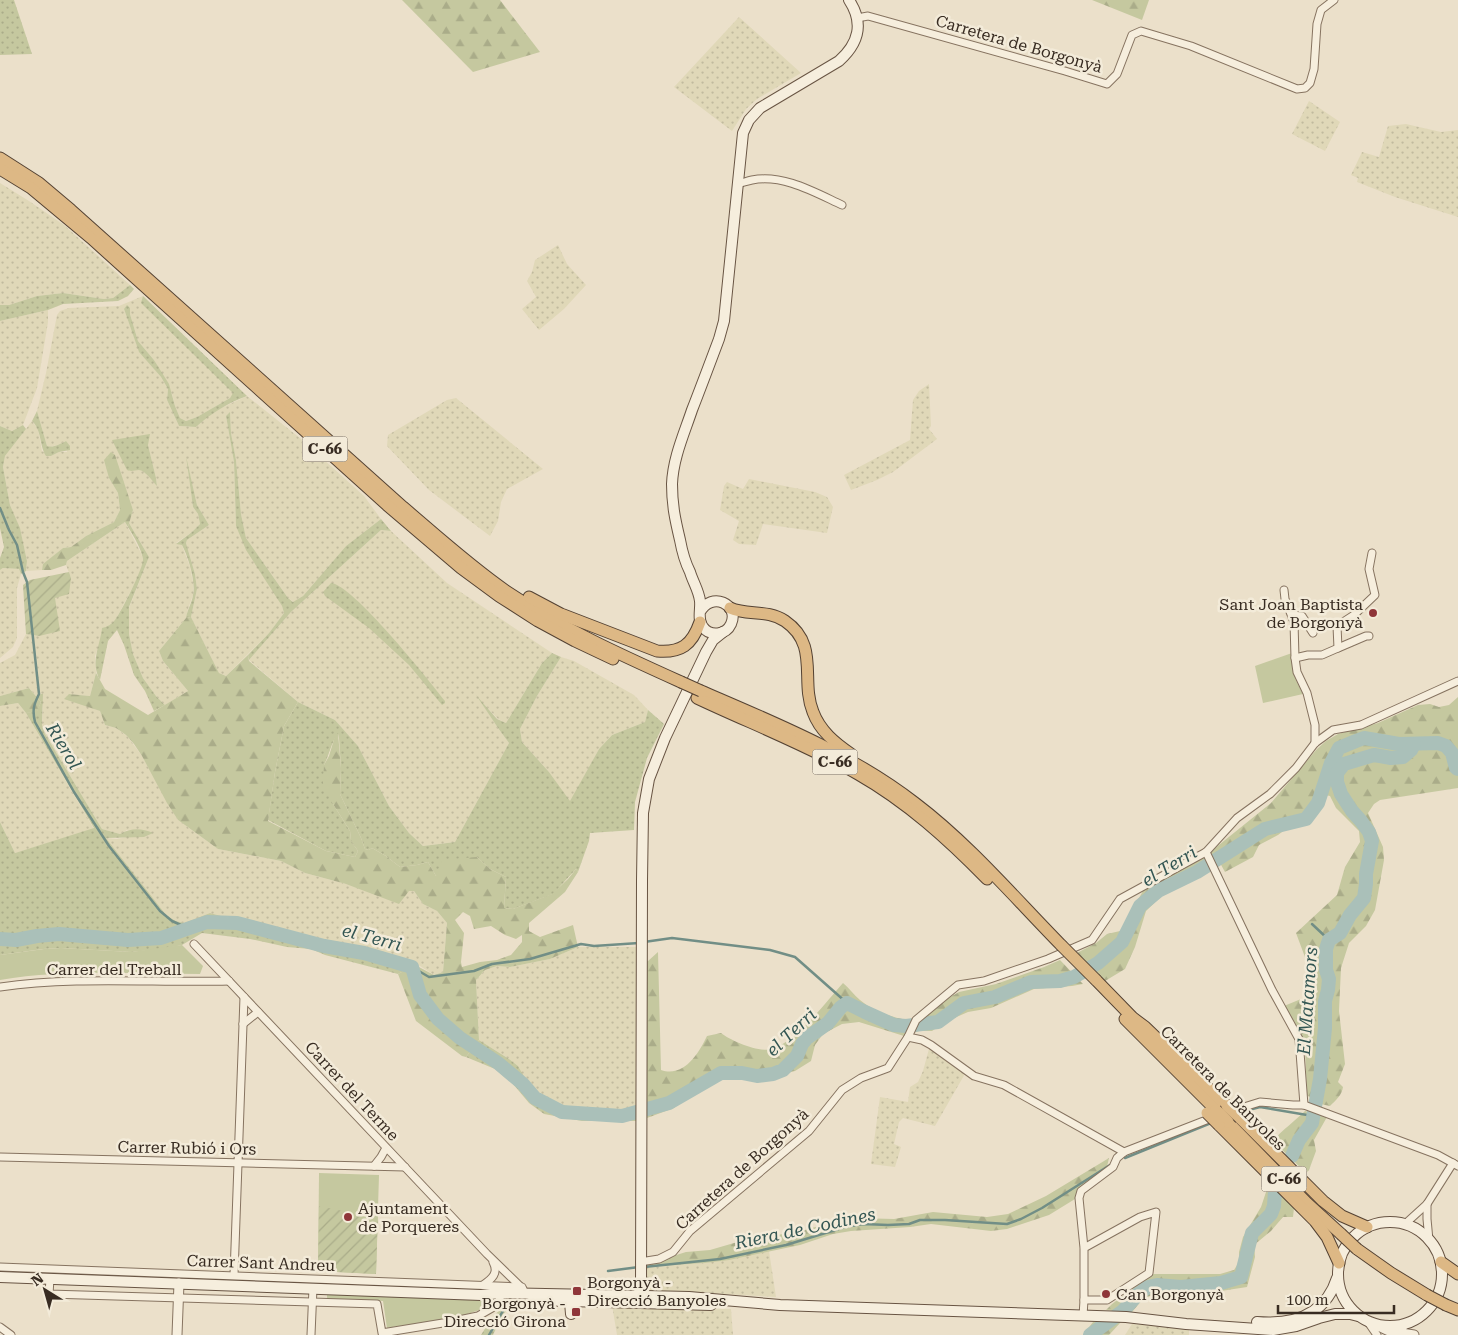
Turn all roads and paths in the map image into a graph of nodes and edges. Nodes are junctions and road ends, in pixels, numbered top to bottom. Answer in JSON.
{"nodes":[{"id":1,"x":849,"y":0,"type":"edge"},
{"id":2,"x":1334,"y":0,"type":"edge"},
{"id":3,"x":857,"y":18,"type":"junction"},
{"id":4,"x":0,"y":158,"type":"edge"},
{"id":5,"x":0,"y":169,"type":"edge"},
{"id":6,"x":737,"y":184,"type":"junction"},
{"id":7,"x":842,"y":205,"type":"dead end"},
{"id":8,"x":1372,"y":553,"type":"dead end"},
{"id":9,"x":496,"y":583,"type":"junction"},
{"id":10,"x":695,"y":585,"type":"junction"},
{"id":11,"x":1284,"y":590,"type":"dead end"},
{"id":12,"x":715,"y":601,"type":"junction"},
{"id":13,"x":730,"y":608,"type":"junction"},
{"id":14,"x":1292,"y":615,"type":"junction"},
{"id":15,"x":702,"y":621,"type":"junction"},
{"id":16,"x":724,"y":631,"type":"junction"},
{"id":17,"x":1314,"y":633,"type":"dead end"},
{"id":18,"x":1369,"y":636,"type":"dead end"},
{"id":19,"x":1338,"y":648,"type":"junction"},
{"id":20,"x":706,"y":652,"type":"junction"},
{"id":21,"x":1295,"y":658,"type":"junction"},
{"id":22,"x":1458,"y":680,"type":"edge"},
{"id":23,"x":680,"y":686,"type":"junction"},
{"id":24,"x":699,"y":694,"type":"junction"},
{"id":25,"x":1315,"y":743,"type":"junction"},
{"id":26,"x":870,"y":772,"type":"junction"},
{"id":27,"x":1206,"y":852,"type":"junction"},
{"id":28,"x":194,"y":944,"type":"dead end"},
{"id":29,"x":1058,"y":946,"type":"junction"},
{"id":30,"x":229,"y":981,"type":"junction"},
{"id":31,"x":1093,"y":981,"type":"junction"},
{"id":32,"x":0,"y":986,"type":"edge"},
{"id":33,"x":244,"y":997,"type":"junction"},
{"id":34,"x":258,"y":1012,"type":"junction"},
{"id":35,"x":243,"y":1024,"type":"junction"},
{"id":36,"x":908,"y":1037,"type":"junction"},
{"id":37,"x":1306,"y":1106,"type":"junction"},
{"id":38,"x":1218,"y":1109,"type":"junction"},
{"id":39,"x":1230,"y":1121,"type":"junction"},
{"id":40,"x":386,"y":1148,"type":"junction"},
{"id":41,"x":1124,"y":1152,"type":"junction"},
{"id":42,"x":0,"y":1157,"type":"edge"},
{"id":43,"x":238,"y":1163,"type":"junction"},
{"id":44,"x":1455,"y":1165,"type":"edge"},
{"id":45,"x":374,"y":1166,"type":"junction"},
{"id":46,"x":404,"y":1167,"type":"junction"},
{"id":47,"x":1427,"y":1204,"type":"junction"},
{"id":48,"x":1405,"y":1224,"type":"junction"},
{"id":49,"x":1367,"y":1227,"type":"junction"},
{"id":50,"x":1429,"y":1240,"type":"junction"},
{"id":51,"x":1084,"y":1248,"type":"junction"},
{"id":52,"x":490,"y":1258,"type":"junction"},
{"id":53,"x":640,"y":1262,"type":"junction"},
{"id":54,"x":1441,"y":1262,"type":"junction"},
{"id":55,"x":1339,"y":1263,"type":"junction"},
{"id":56,"x":0,"y":1267,"type":"edge"},
{"id":57,"x":1458,"y":1274,"type":"edge"},
{"id":58,"x":234,"y":1275,"type":"junction"},
{"id":59,"x":0,"y":1277,"type":"edge"},
{"id":60,"x":1338,"y":1277,"type":"junction"},
{"id":61,"x":50,"y":1279,"type":"junction"},
{"id":62,"x":179,"y":1283,"type":"junction"},
{"id":63,"x":522,"y":1287,"type":"junction"},
{"id":64,"x":313,"y":1288,"type":"junction"},
{"id":65,"x":482,"y":1290,"type":"junction"},
{"id":66,"x":531,"y":1294,"type":"junction"},
{"id":67,"x":640,"y":1294,"type":"junction"},
{"id":68,"x":610,"y":1296,"type":"junction"},
{"id":69,"x":178,"y":1298,"type":"junction"},
{"id":70,"x":500,"y":1299,"type":"junction"},
{"id":71,"x":1084,"y":1300,"type":"junction"},
{"id":72,"x":312,"y":1302,"type":"junction"},
{"id":73,"x":598,"y":1302,"type":"junction"},
{"id":74,"x":1450,"y":1303,"type":"edge"},
{"id":75,"x":571,"y":1305,"type":"junction"},
{"id":76,"x":702,"y":1305,"type":"junction"},
{"id":77,"x":780,"y":1305,"type":"junction"},
{"id":78,"x":1458,"y":1310,"type":"edge"},
{"id":79,"x":1083,"y":1316,"type":"junction"},
{"id":80,"x":1358,"y":1316,"type":"junction"},
{"id":81,"x":1147,"y":1319,"type":"junction"},
{"id":82,"x":0,"y":1327,"type":"edge"},
{"id":83,"x":1374,"y":1327,"type":"edge"},
{"id":84,"x":1401,"y":1331,"type":"edge"},
{"id":85,"x":11,"y":1335,"type":"edge"},
{"id":86,"x":177,"y":1335,"type":"edge"},
{"id":87,"x":311,"y":1335,"type":"edge"},
{"id":88,"x":1414,"y":1335,"type":"edge"}],
"edges":[{"from":1,"to":3,"type":"main road"},
{"from":2,"to":3,"type":"street","name":"Carretera de Borgonyà"},
{"from":3,"to":6,"type":"main road"},
{"from":4,"to":9,"type":"highway","number":"C-66"},
{"from":5,"to":23,"type":"highway","number":"C-66"},
{"from":6,"to":7,"type":"street"},
{"from":6,"to":10,"type":"main road"},
{"from":8,"to":19,"type":"street"},
{"from":9,"to":15,"type":"highway"},
{"from":9,"to":23,"type":"highway","number":"C-66"},
{"from":10,"to":12,"type":"main road"},
{"from":10,"to":15,"type":"main road"},
{"from":11,"to":14,"type":"street"},
{"from":12,"to":13,"type":"main road"},
{"from":12,"to":15,"type":"main road"},
{"from":13,"to":16,"type":"main road"},
{"from":13,"to":26,"type":"highway"},
{"from":14,"to":17,"type":"street"},
{"from":14,"to":21,"type":"street"},
{"from":15,"to":16,"type":"main road"},
{"from":15,"to":20,"type":"main road"},
{"from":16,"to":20,"type":"main road"},
{"from":18,"to":19,"type":"street"},
{"from":19,"to":21,"type":"street"},
{"from":20,"to":53,"type":"main road"},
{"from":21,"to":25,"type":"street"},
{"from":22,"to":25,"type":"street","name":"Carretera de Borgonyà"},
{"from":23,"to":24,"type":"highway","number":"C-66"},
{"from":24,"to":26,"type":"highway","number":"C-66"},
{"from":24,"to":29,"type":"highway","number":"C-66"},
{"from":25,"to":27,"type":"street","name":"Carretera de Borgonyà"},
{"from":26,"to":29,"type":"highway","number":"C-66"},
{"from":27,"to":36,"type":"street","name":"Carretera de Borgonyà"},
{"from":27,"to":37,"type":"street"},
{"from":28,"to":30,"type":"street","name":"Carrer del Terme"},
{"from":29,"to":31,"type":"highway","number":"C-66"},
{"from":30,"to":32,"type":"street","name":"Carrer del Treball"},
{"from":30,"to":33,"type":"street","name":"Carrer del Terme"},
{"from":31,"to":38,"type":"highway","number":"C-66"},
{"from":31,"to":38,"type":"highway"},
{"from":33,"to":34,"type":"street","name":"Carrer del Terme"},
{"from":33,"to":35,"type":"street"},
{"from":34,"to":35,"type":"street"},
{"from":34,"to":40,"type":"street","name":"Carrer del Terme"},
{"from":35,"to":43,"type":"street"},
{"from":36,"to":41,"type":"street"},
{"from":36,"to":53,"type":"street","name":"Carretera de Borgonyà"},
{"from":37,"to":41,"type":"street"},
{"from":37,"to":44,"type":"street"},
{"from":38,"to":39,"type":"highway","number":"C-66","bridge":true},
{"from":39,"to":49,"type":"highway"},
{"from":39,"to":55,"type":"highway"},
{"from":39,"to":74,"type":"highway","number":"C-66","bridge":true},
{"from":40,"to":45,"type":"street"},
{"from":40,"to":46,"type":"street","name":"Carrer del Terme"},
{"from":41,"to":51,"type":"street"},
{"from":42,"to":43,"type":"street","name":"Carrer Rubió i Ors"},
{"from":43,"to":45,"type":"street","name":"Carrer Rubió i Ors"},
{"from":43,"to":58,"type":"street"},
{"from":44,"to":47,"type":"street"},
{"from":45,"to":46,"type":"street","name":"Carrer Rubió i Ors"},
{"from":46,"to":52,"type":"street","name":"Carrer del Terme"},
{"from":47,"to":48,"type":"street"},
{"from":47,"to":50,"type":"street"},
{"from":48,"to":49,"type":"main road"},
{"from":48,"to":50,"type":"main road"},
{"from":49,"to":55,"type":"main road"},
{"from":50,"to":54,"type":"main road"},
{"from":51,"to":71,"type":"street"},
{"from":51,"to":71,"type":"street"},
{"from":52,"to":63,"type":"street","name":"Carrer del Terme"},
{"from":52,"to":65,"type":"street"},
{"from":53,"to":67,"type":"main road"},
{"from":54,"to":57,"type":"highway"},
{"from":54,"to":84,"type":"main road"},
{"from":55,"to":60,"type":"main road"},
{"from":56,"to":58,"type":"street","name":"Carrer Sant Andreu"},
{"from":58,"to":65,"type":"street","name":"Carrer Sant Andreu"},
{"from":59,"to":61,"type":"main road"},
{"from":60,"to":80,"type":"main road"},
{"from":60,"to":81,"type":"main road"},
{"from":61,"to":62,"type":"main road"},
{"from":61,"to":69,"type":"street"},
{"from":62,"to":64,"type":"main road"},
{"from":62,"to":69,"type":"street"},
{"from":63,"to":65,"type":"street","name":"Carrer Sant Andreu"},
{"from":63,"to":66,"type":"street","name":"Carrer del Terme"},
{"from":64,"to":65,"type":"main road"},
{"from":64,"to":72,"type":"street"},
{"from":65,"to":66,"type":"main road"},
{"from":65,"to":70,"type":"main road"},
{"from":66,"to":68,"type":"main road"},
{"from":66,"to":75,"type":"main road"},
{"from":67,"to":68,"type":"main road"},
{"from":67,"to":73,"type":"main road"},
{"from":67,"to":76,"type":"main road"},
{"from":67,"to":77,"type":"main road"},
{"from":68,"to":75,"type":"main road"},
{"from":69,"to":72,"type":"street"},
{"from":69,"to":86,"type":"street"},
{"from":70,"to":72,"type":"street"},
{"from":70,"to":75,"type":"main road"},
{"from":71,"to":79,"type":"street"},
{"from":72,"to":87,"type":"street"},
{"from":73,"to":75,"type":"main road"},
{"from":73,"to":76,"type":"main road"},
{"from":74,"to":78,"type":"highway","number":"C-66"},
{"from":76,"to":77,"type":"main road"},
{"from":77,"to":79,"type":"main road"},
{"from":79,"to":81,"type":"main road"},
{"from":80,"to":81,"type":"main road"},
{"from":80,"to":83,"type":"main road"},
{"from":82,"to":85,"type":"street"},
{"from":83,"to":84,"type":"main road"},
{"from":84,"to":88,"type":"street"}]}
